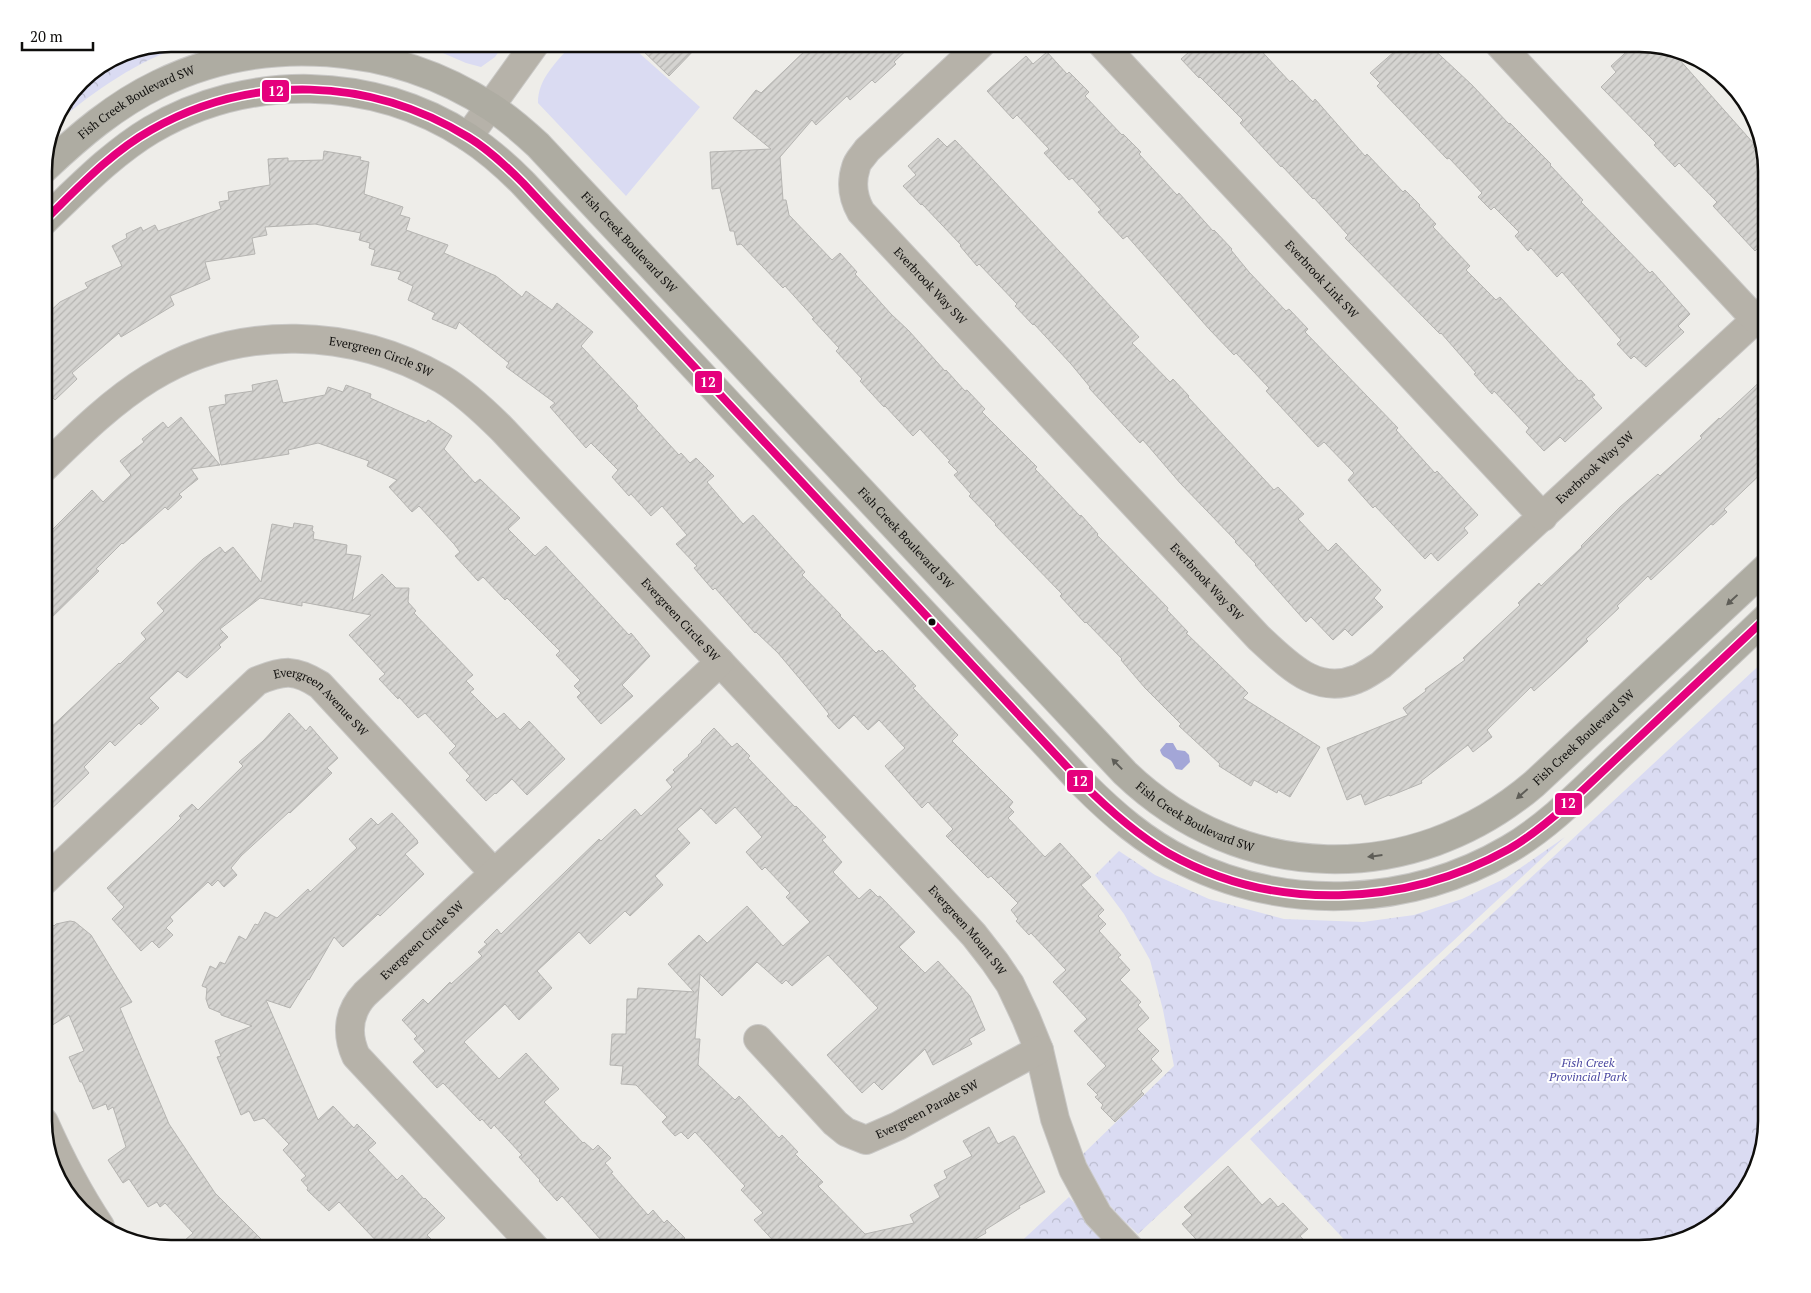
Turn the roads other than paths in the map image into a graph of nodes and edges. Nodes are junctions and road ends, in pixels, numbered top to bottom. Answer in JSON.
{"nodes":[{"id":1,"x":972,"y":52,"type":"edge"},
{"id":2,"x":1110,"y":52,"type":"edge"},
{"id":3,"x":1507,"y":52,"type":"edge"},
{"id":4,"x":269,"y":53,"type":"edge"},
{"id":5,"x":343,"y":53,"type":"edge"},
{"id":6,"x":529,"y":53,"type":"edge"},
{"id":7,"x":490,"y":106,"type":"junction"},
{"id":8,"x":468,"y":137,"type":"junction"},
{"id":9,"x":53,"y":161,"type":"edge"},
{"id":10,"x":53,"y":213,"type":"edge"},
{"id":11,"x":1758,"y":310,"type":"edge"},
{"id":12,"x":1758,"y":318,"type":"edge"},
{"id":13,"x":53,"y":458,"type":"edge"},
{"id":14,"x":1543,"y":516,"type":"junction"},
{"id":15,"x":1758,"y":575,"type":"edge"},
{"id":16,"x":1758,"y":625,"type":"edge"},
{"id":17,"x":720,"y":662,"type":"junction"},
{"id":18,"x":53,"y":873,"type":"edge"},
{"id":19,"x":494,"y":873,"type":"junction"},
{"id":20,"x":758,"y":1039,"type":"dead end"},
{"id":21,"x":1039,"y":1050,"type":"junction"},
{"id":22,"x":56,"y":1148,"type":"edge"},
{"id":23,"x":84,"y":1202,"type":"edge"},
{"id":24,"x":528,"y":1240,"type":"edge"},
{"id":25,"x":1122,"y":1240,"type":"edge"}],
"edges":[{"from":1,"to":14,"type":"street","name":"Everbrook Way SW"},
{"from":2,"to":14,"type":"street","name":"Everbrook Link SW"},
{"from":3,"to":11,"type":"street","name":"Everbrook Way SW"},
{"from":4,"to":9,"type":"main road","name":"Fish Creek Boulevard SW"},
{"from":5,"to":7,"type":"main road","name":"Fish Creek Boulevard SW"},
{"from":6,"to":7,"type":"street"},
{"from":7,"to":8,"type":"street"},
{"from":15,"to":7,"type":"main road","name":"Fish Creek Boulevard SW","one_way":true},
{"from":8,"to":10,"type":"main road"},
{"from":8,"to":16,"type":"main road"},
{"from":12,"to":14,"type":"street","name":"Everbrook Way SW"},
{"from":13,"to":17,"type":"street","name":"Evergreen Circle SW"},
{"from":17,"to":19,"type":"street","name":"Evergreen Circle SW"},
{"from":17,"to":21,"type":"street","name":"Evergreen Mount SW"},
{"from":18,"to":19,"type":"street","name":"Evergreen Avenue SW"},
{"from":19,"to":24,"type":"street","name":"Evergreen Circle SW"},
{"from":20,"to":21,"type":"street","name":"Evergreen Parade SW"},
{"from":21,"to":25,"type":"street","name":"Evergreen Mount SW"},
{"from":22,"to":23,"type":"street"}]}
